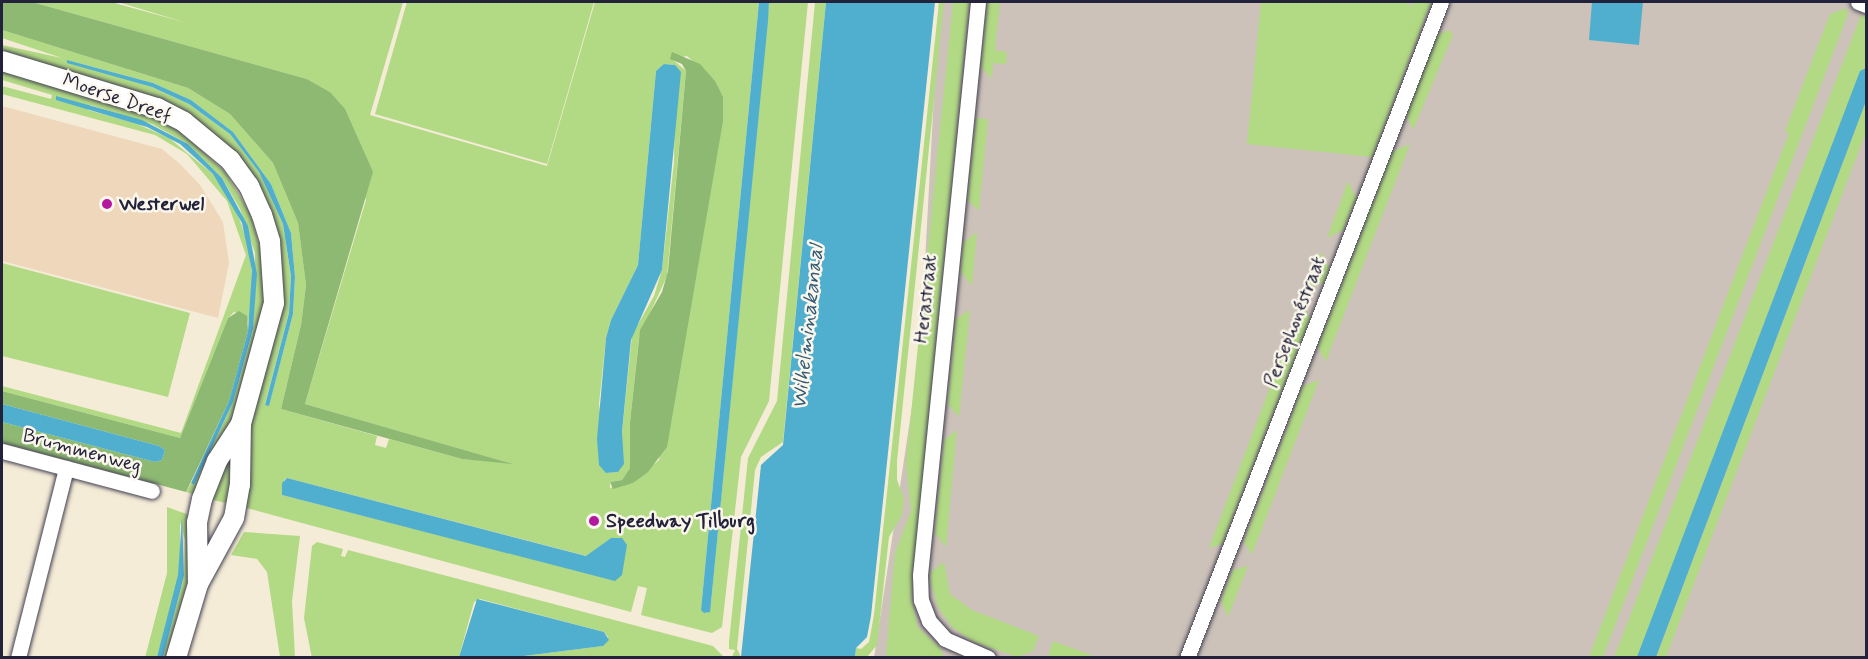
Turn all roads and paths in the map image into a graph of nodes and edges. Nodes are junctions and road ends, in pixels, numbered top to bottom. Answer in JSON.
{"nodes":[{"id":1,"x":978,"y":2,"type":"edge"},
{"id":2,"x":1441,"y":2,"type":"edge"},
{"id":3,"x":1858,"y":2,"type":"edge"},
{"id":4,"x":1866,"y":5,"type":"edge"},
{"id":5,"x":2,"y":61,"type":"edge"},
{"id":6,"x":241,"y":424,"type":"junction"},
{"id":7,"x":2,"y":451,"type":"edge"},
{"id":8,"x":66,"y":468,"type":"junction"},
{"id":9,"x":152,"y":491,"type":"dead end"},
{"id":10,"x":198,"y":584,"type":"junction"},
{"id":11,"x":18,"y":657,"type":"edge"},
{"id":12,"x":176,"y":657,"type":"edge"},
{"id":13,"x":988,"y":657,"type":"edge"},
{"id":14,"x":1187,"y":657,"type":"edge"}],
"edges":[{"from":1,"to":13,"type":"street","name":"Herastraat"},
{"from":2,"to":14,"type":"street","name":"Persephonéstraat"},
{"from":3,"to":4,"type":"street"},
{"from":5,"to":6,"type":"street","name":"Moerse Dreef"},
{"from":6,"to":10,"type":"street","name":"Moerse Dreef"},
{"from":6,"to":10,"type":"street","name":"Moerse Dreef"},
{"from":7,"to":8,"type":"street","name":"Brummenweg"},
{"from":8,"to":9,"type":"street","name":"Brummenweg"},
{"from":8,"to":11,"type":"street"},
{"from":10,"to":12,"type":"street","name":"Moerse Dreef"}]}
